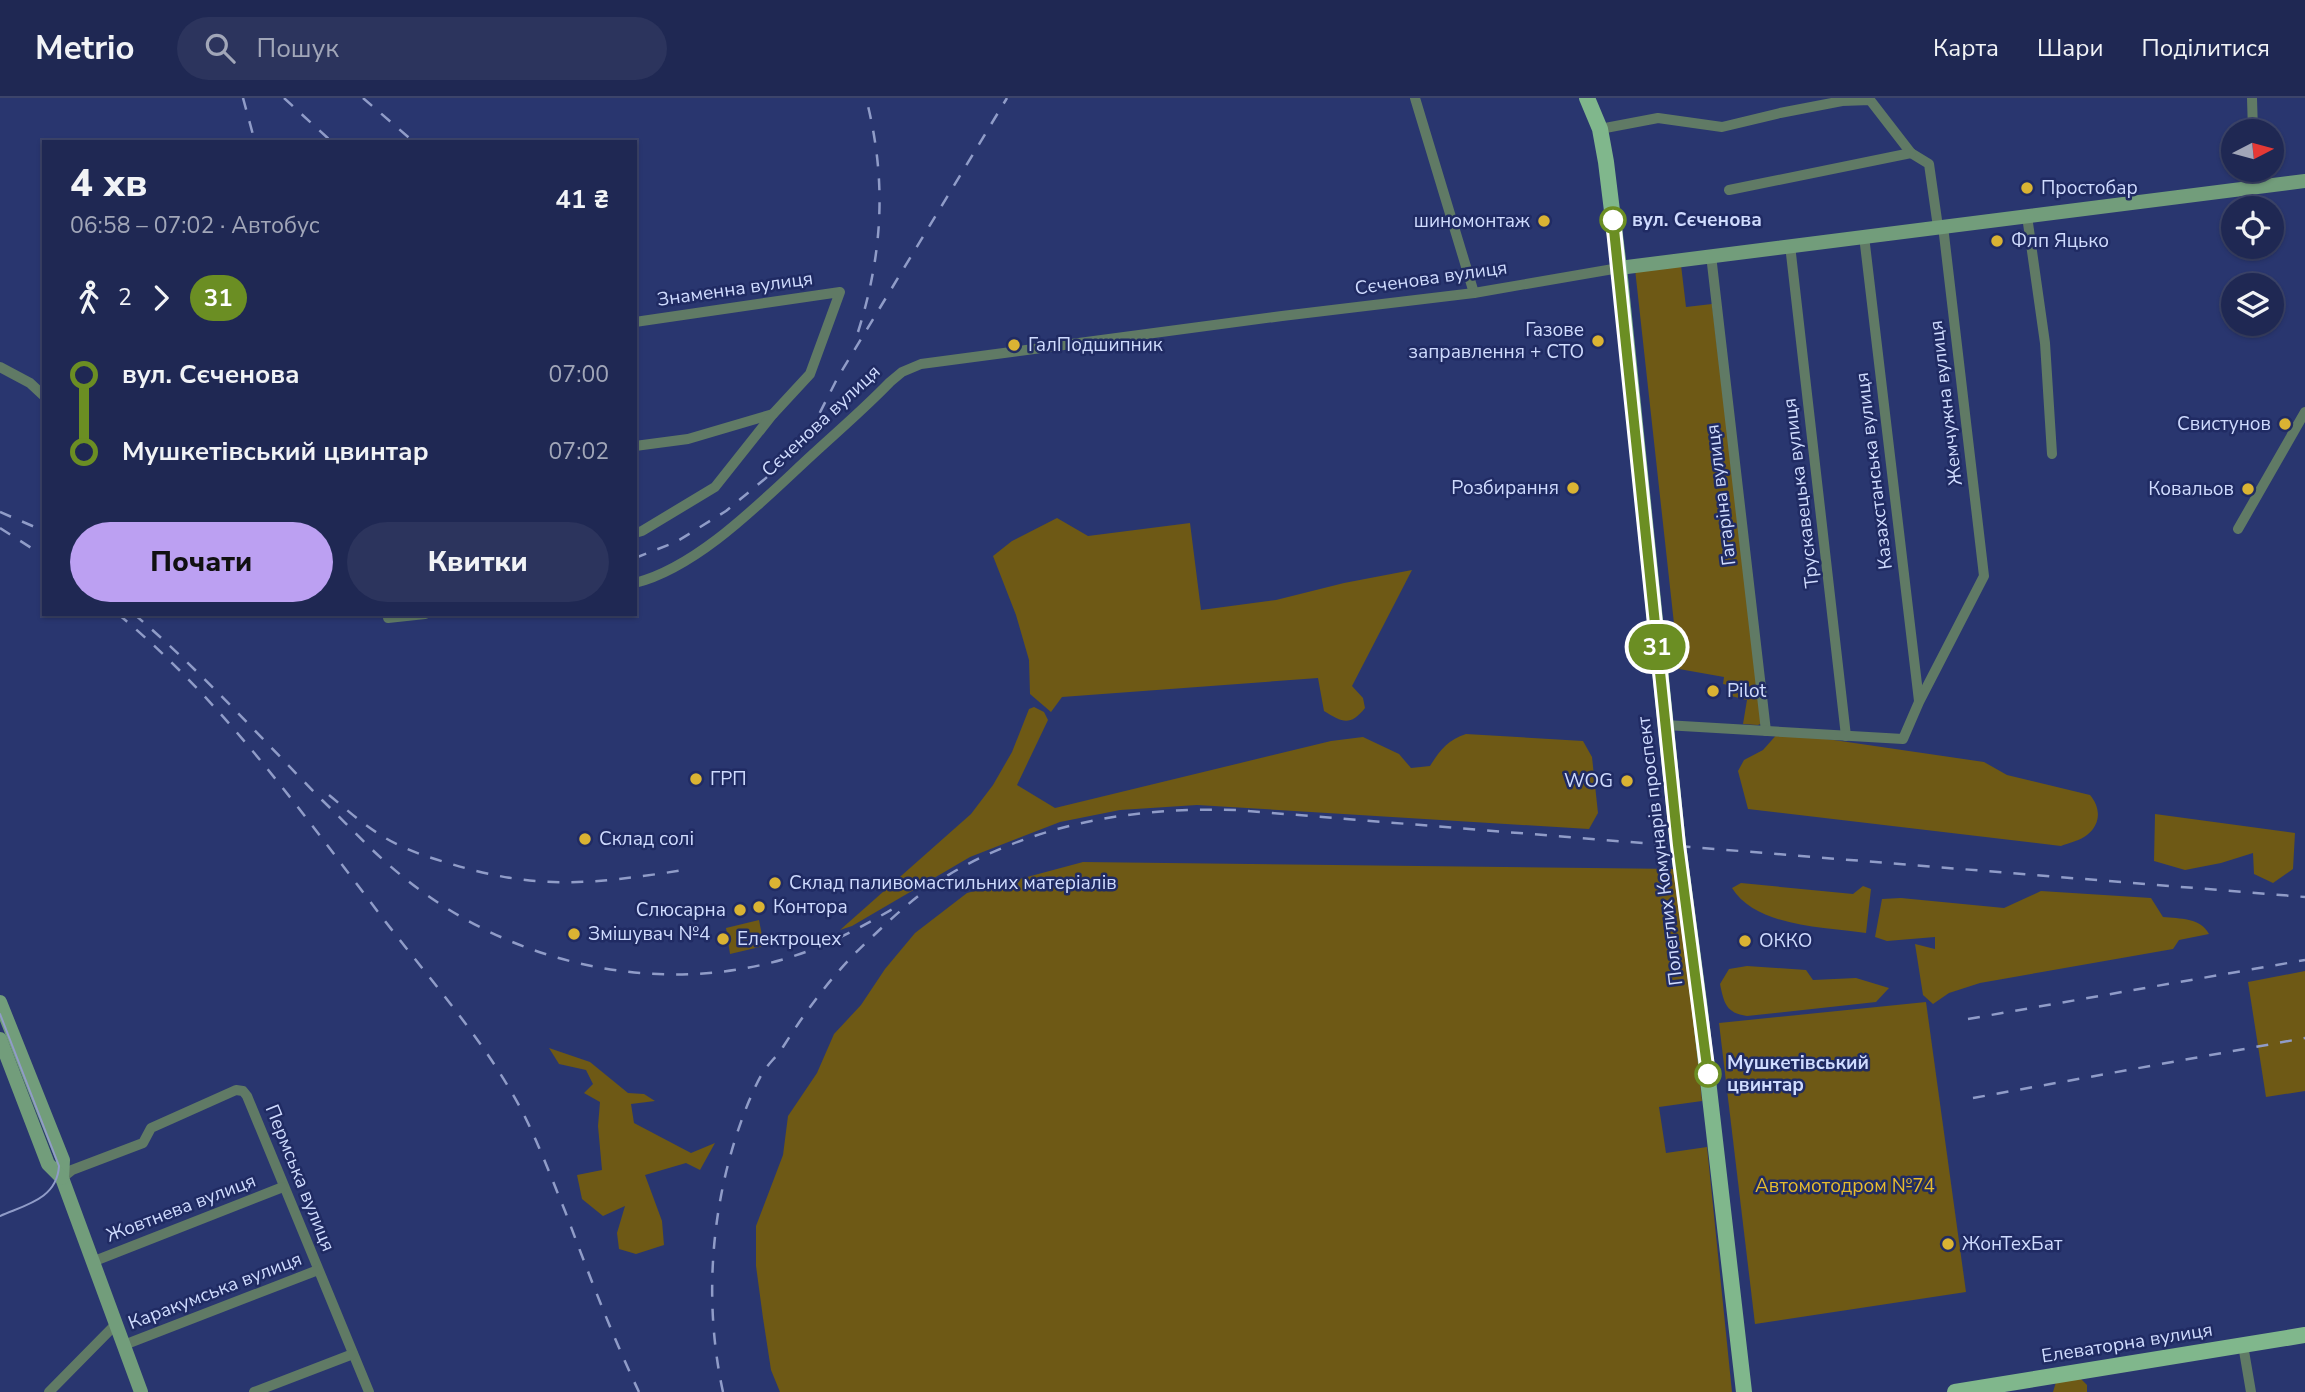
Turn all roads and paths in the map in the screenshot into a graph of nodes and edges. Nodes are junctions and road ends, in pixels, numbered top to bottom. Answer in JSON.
{"nodes":[{"id":1,"x":1415,"y":98,"type":"edge"},
{"id":2,"x":1587,"y":98,"type":"edge"},
{"id":3,"x":2252,"y":98,"type":"edge"},
{"id":4,"x":2253,"y":119,"type":"edge"},
{"id":5,"x":1600,"y":128,"type":"junction"},
{"id":6,"x":1911,"y":153,"type":"junction"},
{"id":7,"x":2305,"y":181,"type":"edge"},
{"id":8,"x":2254,"y":182,"type":"edge"},
{"id":9,"x":2254,"y":187,"type":"junction"},
{"id":10,"x":1729,"y":190,"type":"dead end"},
{"id":11,"x":2027,"y":216,"type":"junction"},
{"id":12,"x":1940,"y":226,"type":"junction"},
{"id":13,"x":1864,"y":236,"type":"junction"},
{"id":14,"x":1790,"y":245,"type":"junction"},
{"id":15,"x":1711,"y":255,"type":"junction"},
{"id":16,"x":1619,"y":268,"type":"junction"},
{"id":17,"x":1474,"y":293,"type":"junction"},
{"id":18,"x":637,"y":322,"type":"edge"},
{"id":19,"x":0,"y":367,"type":"edge"},
{"id":20,"x":42,"y":394,"type":"edge"},
{"id":21,"x":2305,"y":412,"type":"edge"},
{"id":22,"x":773,"y":414,"type":"junction"},
{"id":23,"x":637,"y":446,"type":"edge"},
{"id":24,"x":2052,"y":454,"type":"dead end"},
{"id":25,"x":2238,"y":529,"type":"dead end"},
{"id":26,"x":637,"y":532,"type":"edge"},
{"id":27,"x":637,"y":582,"type":"edge"},
{"id":28,"x":406,"y":616,"type":"edge"},
{"id":29,"x":388,"y":618,"type":"dead end"},
{"id":30,"x":1919,"y":702,"type":"junction"},
{"id":31,"x":1665,"y":725,"type":"junction"},
{"id":32,"x":1766,"y":731,"type":"junction"},
{"id":33,"x":1846,"y":736,"type":"junction"},
{"id":34,"x":0,"y":1002,"type":"edge"},
{"id":35,"x":0,"y":1039,"type":"edge"},
{"id":36,"x":62,"y":1178,"type":"junction"},
{"id":37,"x":283,"y":1187,"type":"junction"},
{"id":38,"x":92,"y":1262,"type":"junction"},
{"id":39,"x":318,"y":1270,"type":"junction"},
{"id":40,"x":116,"y":1324,"type":"junction"},
{"id":41,"x":2305,"y":1335,"type":"edge"},
{"id":42,"x":124,"y":1345,"type":"junction"},
{"id":43,"x":2243,"y":1345,"type":"junction"},
{"id":44,"x":353,"y":1354,"type":"junction"},
{"id":45,"x":1744,"y":1391,"type":"edge"},
{"id":46,"x":49,"y":1392,"type":"edge"},
{"id":47,"x":141,"y":1392,"type":"edge"},
{"id":48,"x":254,"y":1392,"type":"edge"},
{"id":49,"x":369,"y":1392,"type":"edge"},
{"id":50,"x":1955,"y":1392,"type":"edge"},
{"id":51,"x":2250,"y":1392,"type":"edge"}],
"edges":[{"from":1,"to":17,"type":"street"},
{"from":2,"to":5,"type":"main road","name":"Полеглих Комунарів проспект"},
{"from":3,"to":4,"type":"street"},
{"from":5,"to":6,"type":"street","name":"Жемчужна вулиця"},
{"from":5,"to":16,"type":"main road","name":"Полеглих Комунарів проспект"},
{"from":6,"to":10,"type":"street"},
{"from":6,"to":12,"type":"street","name":"Жемчужна вулиця"},
{"from":7,"to":9,"type":"street","name":"Сєченова вулиця"},
{"from":8,"to":9,"type":"street"},
{"from":9,"to":11,"type":"street","name":"Сєченова вулиця"},
{"from":11,"to":12,"type":"street","name":"Сєченова вулиця"},
{"from":11,"to":24,"type":"street"},
{"from":12,"to":13,"type":"street","name":"Сєченова вулиця"},
{"from":12,"to":30,"type":"street","name":"Жемчужна вулиця"},
{"from":13,"to":14,"type":"street","name":"Сєченова вулиця"},
{"from":13,"to":30,"type":"street","name":"Казахстанська вулиця"},
{"from":14,"to":15,"type":"street","name":"Сєченова вулиця"},
{"from":14,"to":33,"type":"street","name":"Трускавецька вулиця"},
{"from":15,"to":16,"type":"street","name":"Сєченова вулиця"},
{"from":15,"to":32,"type":"street","name":"Гагаріна вулиця"},
{"from":16,"to":17,"type":"street","name":"Сєченова вулиця"},
{"from":16,"to":31,"type":"main road","name":"Полеглих Комунарів проспект"},
{"from":17,"to":27,"type":"street","name":"Сєченова вулиця"},
{"from":18,"to":22,"type":"street","name":"Знаменна вулиця"},
{"from":19,"to":20,"type":"street"},
{"from":21,"to":25,"type":"street"},
{"from":22,"to":23,"type":"street"},
{"from":22,"to":26,"type":"street"},
{"from":28,"to":29,"type":"street"},
{"from":30,"to":33,"type":"street"},
{"from":31,"to":32,"type":"street"},
{"from":31,"to":45,"type":"main road","name":"Полеглих Комунарів проспект"},
{"from":32,"to":33,"type":"street"},
{"from":34,"to":36,"type":"street"},
{"from":35,"to":36,"type":"street"},
{"from":36,"to":37,"type":"street","name":"Пермська вулиця"},
{"from":36,"to":38,"type":"street"},
{"from":37,"to":38,"type":"street","name":"Жовтнева вулиця"},
{"from":37,"to":39,"type":"street","name":"Пермська вулиця"},
{"from":38,"to":40,"type":"street"},
{"from":39,"to":42,"type":"street","name":"Каракумська вулиця"},
{"from":39,"to":44,"type":"street","name":"Пермська вулиця"},
{"from":40,"to":42,"type":"street"},
{"from":40,"to":46,"type":"street"},
{"from":41,"to":43,"type":"main road","name":"Елеваторна вулиця"},
{"from":42,"to":47,"type":"street"},
{"from":43,"to":50,"type":"main road","name":"Елеваторна вулиця"},
{"from":43,"to":51,"type":"street"},
{"from":44,"to":48,"type":"street"},
{"from":44,"to":49,"type":"street","name":"Пермська вулиця"}]}
